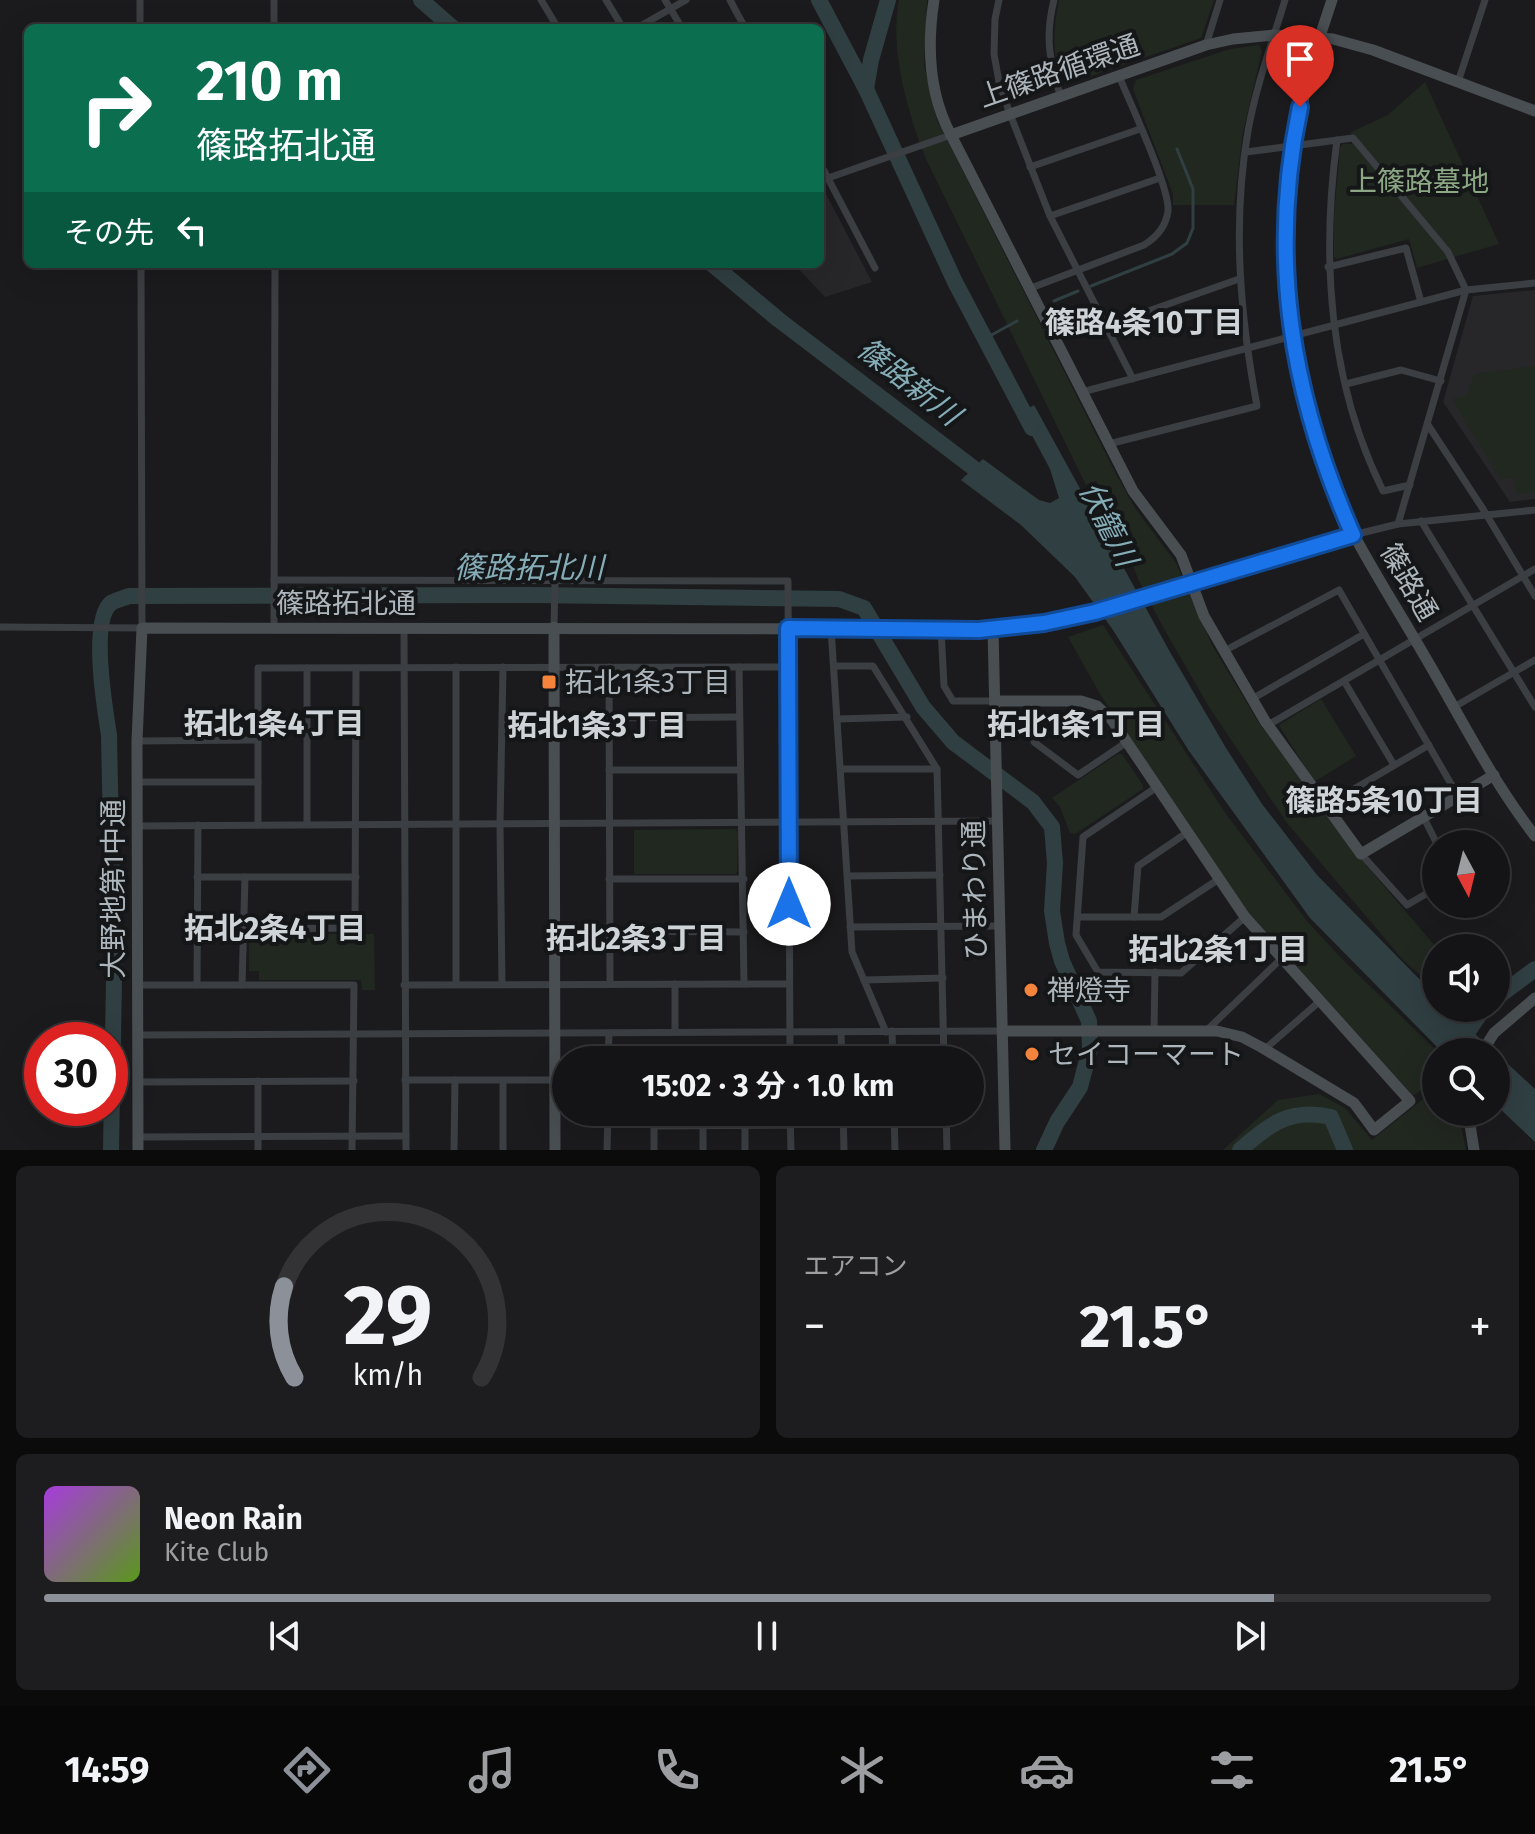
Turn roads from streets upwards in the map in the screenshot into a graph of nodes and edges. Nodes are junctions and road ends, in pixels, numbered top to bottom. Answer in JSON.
{"nodes":[{"id":1,"x":140,"y":0,"type":"edge"},
{"id":2,"x":274,"y":0,"type":"edge"},
{"id":3,"x":541,"y":0,"type":"edge"},
{"id":4,"x":606,"y":0,"type":"edge"},
{"id":5,"x":665,"y":0,"type":"edge"},
{"id":6,"x":686,"y":0,"type":"edge"},
{"id":7,"x":730,"y":0,"type":"edge"},
{"id":8,"x":934,"y":0,"type":"edge"},
{"id":9,"x":999,"y":0,"type":"edge"},
{"id":10,"x":1054,"y":0,"type":"edge"},
{"id":11,"x":1220,"y":0,"type":"edge"},
{"id":12,"x":1285,"y":0,"type":"edge"},
{"id":13,"x":1332,"y":0,"type":"edge"},
{"id":14,"x":1485,"y":0,"type":"edge"},
{"id":15,"x":671,"y":9,"type":"junction"},
{"id":16,"x":140,"y":24,"type":"edge"},
{"id":17,"x":274,"y":24,"type":"edge"},
{"id":18,"x":556,"y":24,"type":"edge"},
{"id":19,"x":621,"y":24,"type":"edge"},
{"id":20,"x":644,"y":24,"type":"edge"},
{"id":21,"x":680,"y":24,"type":"edge"},
{"id":22,"x":743,"y":24,"type":"edge"},
{"id":23,"x":1274,"y":35,"type":"junction"},
{"id":24,"x":1320,"y":36,"type":"junction"},
{"id":25,"x":1206,"y":45,"type":"junction"},
{"id":26,"x":1119,"y":76,"type":"junction"},
{"id":27,"x":1458,"y":82,"type":"junction"},
{"id":28,"x":1061,"y":97,"type":"junction"},
{"id":29,"x":1535,"y":111,"type":"edge"},
{"id":30,"x":1010,"y":114,"type":"junction"},
{"id":31,"x":1140,"y":129,"type":"junction"},
{"id":32,"x":951,"y":135,"type":"junction"},
{"id":33,"x":1337,"y":140,"type":"junction"},
{"id":34,"x":1293,"y":145,"type":"junction"},
{"id":35,"x":1246,"y":152,"type":"junction"},
{"id":36,"x":1030,"y":167,"type":"junction"},
{"id":37,"x":824,"y":170,"type":"edge"},
{"id":38,"x":828,"y":178,"type":"junction"},
{"id":39,"x":1160,"y":178,"type":"junction"},
{"id":40,"x":1050,"y":216,"type":"junction"},
{"id":41,"x":1328,"y":267,"type":"junction"},
{"id":42,"x":141,"y":268,"type":"edge"},
{"id":43,"x":275,"y":268,"type":"edge"},
{"id":44,"x":875,"y":268,"type":"dead end"},
{"id":45,"x":1077,"y":270,"type":"junction"},
{"id":46,"x":1239,"y":279,"type":"junction"},
{"id":47,"x":1535,"y":283,"type":"edge"},
{"id":48,"x":1031,"y":288,"type":"junction"},
{"id":49,"x":1466,"y":290,"type":"junction"},
{"id":50,"x":1421,"y":302,"type":"junction"},
{"id":51,"x":1106,"y":326,"type":"junction"},
{"id":52,"x":1334,"y":326,"type":"junction"},
{"id":53,"x":1292,"y":337,"type":"junction"},
{"id":54,"x":1247,"y":350,"type":"junction"},
{"id":55,"x":1133,"y":379,"type":"junction"},
{"id":56,"x":1441,"y":381,"type":"junction"},
{"id":57,"x":1346,"y":384,"type":"junction"},
{"id":58,"x":1082,"y":392,"type":"junction"},
{"id":59,"x":1428,"y":425,"type":"junction"},
{"id":60,"x":1109,"y":444,"type":"junction"},
{"id":61,"x":1410,"y":485,"type":"junction"},
{"id":62,"x":1535,"y":510,"type":"edge"},
{"id":63,"x":1485,"y":515,"type":"junction"},
{"id":64,"x":1421,"y":521,"type":"junction"},
{"id":65,"x":1398,"y":524,"type":"junction"},
{"id":66,"x":1353,"y":535,"type":"junction"},
{"id":67,"x":1535,"y":569,"type":"edge"},
{"id":68,"x":1523,"y":576,"type":"junction"},
{"id":69,"x":274,"y":582,"type":"junction"},
{"id":70,"x":555,"y":583,"type":"junction"},
{"id":71,"x":1191,"y":583,"type":"junction"},
{"id":72,"x":1535,"y":596,"type":"edge"},
{"id":73,"x":1472,"y":605,"type":"junction"},
{"id":74,"x":274,"y":626,"type":"junction"},
{"id":75,"x":0,"y":627,"type":"edge"},
{"id":76,"x":404,"y":627,"type":"junction"},
{"id":77,"x":554,"y":627,"type":"junction"},
{"id":78,"x":142,"y":628,"type":"junction"},
{"id":79,"x":788,"y":628,"type":"junction"},
{"id":80,"x":831,"y":628,"type":"junction"},
{"id":81,"x":941,"y":629,"type":"junction"},
{"id":82,"x":993,"y":629,"type":"junction"},
{"id":83,"x":1364,"y":634,"type":"junction"},
{"id":84,"x":1415,"y":639,"type":"junction"},
{"id":85,"x":1224,"y":651,"type":"junction"},
{"id":86,"x":1380,"y":660,"type":"junction"},
{"id":87,"x":1535,"y":660,"type":"edge"},
{"id":88,"x":834,"y":666,"type":"junction"},
{"id":89,"x":404,"y":667,"type":"junction"},
{"id":90,"x":456,"y":667,"type":"junction"},
{"id":91,"x":503,"y":667,"type":"junction"},
{"id":92,"x":554,"y":667,"type":"junction"},
{"id":93,"x":609,"y":667,"type":"junction"},
{"id":94,"x":739,"y":667,"type":"junction"},
{"id":95,"x":788,"y":667,"type":"junction"},
{"id":96,"x":307,"y":668,"type":"junction"},
{"id":97,"x":356,"y":668,"type":"junction"},
{"id":98,"x":1513,"y":672,"type":"junction"},
{"id":99,"x":1344,"y":681,"type":"junction"},
{"id":100,"x":1252,"y":699,"type":"junction"},
{"id":101,"x":1033,"y":700,"type":"junction"},
{"id":102,"x":995,"y":701,"type":"junction"},
{"id":103,"x":1454,"y":707,"type":"junction"},
{"id":104,"x":1535,"y":707,"type":"edge"},
{"id":105,"x":739,"y":717,"type":"junction"},
{"id":106,"x":907,"y":717,"type":"junction"},
{"id":107,"x":609,"y":718,"type":"junction"},
{"id":108,"x":837,"y":719,"type":"junction"},
{"id":109,"x":1268,"y":725,"type":"junction"},
{"id":110,"x":258,"y":740,"type":"junction"},
{"id":111,"x":137,"y":741,"type":"junction"},
{"id":112,"x":1127,"y":742,"type":"junction"},
{"id":113,"x":1429,"y":745,"type":"junction"},
{"id":114,"x":1394,"y":765,"type":"junction"},
{"id":115,"x":841,"y":769,"type":"junction"},
{"id":116,"x":937,"y":769,"type":"junction"},
{"id":117,"x":609,"y":770,"type":"junction"},
{"id":118,"x":740,"y":770,"type":"junction"},
{"id":119,"x":1494,"y":775,"type":"junction"},
{"id":120,"x":136,"y":782,"type":"junction"},
{"id":121,"x":258,"y":782,"type":"junction"},
{"id":122,"x":1157,"y":787,"type":"junction"},
{"id":123,"x":1458,"y":796,"type":"junction"},
{"id":124,"x":1325,"y":806,"type":"junction"},
{"id":125,"x":1424,"y":818,"type":"junction"},
{"id":126,"x":997,"y":821,"type":"junction"},
{"id":127,"x":1530,"y":821,"type":"edge"},
{"id":128,"x":939,"y":822,"type":"junction"},
{"id":129,"x":742,"y":823,"type":"junction"},
{"id":130,"x":789,"y":823,"type":"junction"},
{"id":131,"x":844,"y":823,"type":"junction"},
{"id":132,"x":307,"y":824,"type":"junction"},
{"id":133,"x":357,"y":824,"type":"junction"},
{"id":134,"x":404,"y":824,"type":"junction"},
{"id":135,"x":455,"y":824,"type":"junction"},
{"id":136,"x":500,"y":824,"type":"junction"},
{"id":137,"x":553,"y":824,"type":"junction"},
{"id":138,"x":609,"y":824,"type":"junction"},
{"id":139,"x":198,"y":825,"type":"junction"},
{"id":140,"x":258,"y":825,"type":"junction"},
{"id":141,"x":137,"y":826,"type":"junction"},
{"id":142,"x":1430,"y":830,"type":"edge"},
{"id":143,"x":1188,"y":832,"type":"junction"},
{"id":144,"x":1535,"y":836,"type":"edge"},
{"id":145,"x":1361,"y":854,"type":"junction"},
{"id":146,"x":940,"y":875,"type":"junction"},
{"id":147,"x":848,"y":876,"type":"junction"},
{"id":148,"x":197,"y":877,"type":"junction"},
{"id":149,"x":245,"y":877,"type":"junction"},
{"id":150,"x":356,"y":877,"type":"junction"},
{"id":151,"x":609,"y":879,"type":"junction"},
{"id":152,"x":744,"y":879,"type":"junction"},
{"id":153,"x":1219,"y":879,"type":"junction"},
{"id":154,"x":1422,"y":896,"type":"edge"},
{"id":155,"x":1078,"y":917,"type":"junction"},
{"id":156,"x":1134,"y":917,"type":"junction"},
{"id":157,"x":1245,"y":917,"type":"junction"},
{"id":158,"x":942,"y":926,"type":"junction"},
{"id":159,"x":999,"y":926,"type":"junction"},
{"id":160,"x":850,"y":927,"type":"junction"},
{"id":161,"x":243,"y":929,"type":"junction"},
{"id":162,"x":610,"y":931,"type":"junction"},
{"id":163,"x":744,"y":932,"type":"junction"},
{"id":164,"x":1282,"y":958,"type":"junction"},
{"id":165,"x":1155,"y":972,"type":"junction"},
{"id":166,"x":943,"y":978,"type":"junction"},
{"id":167,"x":864,"y":980,"type":"junction"},
{"id":168,"x":456,"y":984,"type":"junction"},
{"id":169,"x":502,"y":984,"type":"junction"},
{"id":170,"x":554,"y":984,"type":"junction"},
{"id":171,"x":610,"y":984,"type":"junction"},
{"id":172,"x":675,"y":984,"type":"junction"},
{"id":173,"x":744,"y":984,"type":"junction"},
{"id":174,"x":789,"y":984,"type":"junction"},
{"id":175,"x":137,"y":985,"type":"junction"},
{"id":176,"x":197,"y":985,"type":"junction"},
{"id":177,"x":242,"y":985,"type":"junction"},
{"id":178,"x":404,"y":985,"type":"junction"},
{"id":179,"x":1535,"y":998,"type":"edge"},
{"id":180,"x":1320,"y":1001,"type":"junction"},
{"id":181,"x":1154,"y":1030,"type":"junction"},
{"id":182,"x":1207,"y":1030,"type":"junction"},
{"id":183,"x":889,"y":1031,"type":"junction"},
{"id":184,"x":943,"y":1031,"type":"junction"},
{"id":185,"x":1002,"y":1031,"type":"junction"},
{"id":186,"x":675,"y":1032,"type":"junction"},
{"id":187,"x":789,"y":1032,"type":"junction"},
{"id":188,"x":841,"y":1032,"type":"junction"},
{"id":189,"x":355,"y":1033,"type":"junction"},
{"id":190,"x":405,"y":1033,"type":"junction"},
{"id":191,"x":554,"y":1033,"type":"junction"},
{"id":192,"x":609,"y":1033,"type":"junction"},
{"id":193,"x":138,"y":1035,"type":"junction"},
{"id":194,"x":1491,"y":1038,"type":"edge"},
{"id":195,"x":554,"y":1046,"type":"edge"},
{"id":196,"x":609,"y":1046,"type":"edge"},
{"id":197,"x":790,"y":1046,"type":"edge"},
{"id":198,"x":842,"y":1046,"type":"edge"},
{"id":199,"x":891,"y":1046,"type":"edge"},
{"id":200,"x":944,"y":1046,"type":"edge"},
{"id":201,"x":1265,"y":1049,"type":"junction"},
{"id":202,"x":405,"y":1080,"type":"junction"},
{"id":203,"x":455,"y":1080,"type":"junction"},
{"id":204,"x":552,"y":1080,"type":"edge"},
{"id":205,"x":258,"y":1081,"type":"junction"},
{"id":206,"x":354,"y":1081,"type":"junction"},
{"id":207,"x":503,"y":1081,"type":"junction"},
{"id":208,"x":138,"y":1082,"type":"junction"},
{"id":209,"x":555,"y":1126,"type":"edge"},
{"id":210,"x":608,"y":1126,"type":"edge"},
{"id":211,"x":654,"y":1126,"type":"edge"},
{"id":212,"x":703,"y":1126,"type":"edge"},
{"id":213,"x":745,"y":1126,"type":"edge"},
{"id":214,"x":790,"y":1126,"type":"edge"},
{"id":215,"x":843,"y":1126,"type":"edge"},
{"id":216,"x":894,"y":1126,"type":"edge"},
{"id":217,"x":946,"y":1126,"type":"edge"},
{"id":218,"x":1470,"y":1126,"type":"edge"},
{"id":219,"x":352,"y":1136,"type":"junction"},
{"id":220,"x":406,"y":1136,"type":"junction"},
{"id":221,"x":138,"y":1137,"type":"junction"},
{"id":222,"x":258,"y":1137,"type":"junction"},
{"id":223,"x":138,"y":1150,"type":"edge"},
{"id":224,"x":258,"y":1150,"type":"edge"},
{"id":225,"x":352,"y":1150,"type":"edge"},
{"id":226,"x":406,"y":1150,"type":"edge"},
{"id":227,"x":454,"y":1150,"type":"edge"},
{"id":228,"x":503,"y":1150,"type":"edge"},
{"id":229,"x":555,"y":1150,"type":"edge"},
{"id":230,"x":607,"y":1150,"type":"edge"},
{"id":231,"x":654,"y":1150,"type":"edge"},
{"id":232,"x":703,"y":1150,"type":"edge"},
{"id":233,"x":745,"y":1150,"type":"edge"},
{"id":234,"x":791,"y":1150,"type":"edge"},
{"id":235,"x":844,"y":1150,"type":"edge"},
{"id":236,"x":895,"y":1150,"type":"edge"},
{"id":237,"x":947,"y":1150,"type":"edge"},
{"id":238,"x":1005,"y":1150,"type":"edge"},
{"id":239,"x":1474,"y":1150,"type":"edge"}],
"edges":[{"from":1,"to":16,"type":"street"},
{"from":2,"to":17,"type":"street"},
{"from":3,"to":18,"type":"street"},
{"from":4,"to":19,"type":"street"},
{"from":5,"to":15,"type":"street"},
{"from":6,"to":15,"type":"street"},
{"from":7,"to":22,"type":"street"},
{"from":8,"to":32,"type":"street","name":"上篠路循環通"},
{"from":9,"to":30,"type":"street"},
{"from":10,"to":28,"type":"street"},
{"from":11,"to":25,"type":"street"},
{"from":12,"to":23,"type":"street"},
{"from":13,"to":24,"type":"street","name":"篠路通"},
{"from":14,"to":27,"type":"street"},
{"from":15,"to":20,"type":"street"},
{"from":15,"to":21,"type":"street"},
{"from":23,"to":24,"type":"street","name":"上篠路循環通"},
{"from":23,"to":25,"type":"street","name":"上篠路循環通"},
{"from":23,"to":35,"type":"street"},
{"from":24,"to":27,"type":"street","name":"上篠路循環通"},
{"from":24,"to":34,"type":"street","name":"篠路通"},
{"from":25,"to":26,"type":"street","name":"上篠路循環通"},
{"from":26,"to":28,"type":"street","name":"上篠路循環通"},
{"from":26,"to":31,"type":"street"},
{"from":27,"to":29,"type":"street","name":"上篠路循環通"},
{"from":28,"to":30,"type":"street","name":"上篠路循環通"},
{"from":30,"to":32,"type":"street","name":"上篠路循環通"},
{"from":30,"to":36,"type":"street"},
{"from":31,"to":36,"type":"street"},
{"from":31,"to":39,"type":"street"},
{"from":32,"to":38,"type":"street"},
{"from":32,"to":48,"type":"street"},
{"from":33,"to":34,"type":"street"},
{"from":33,"to":41,"type":"street"},
{"from":33,"to":49,"type":"street"},
{"from":34,"to":35,"type":"street"},
{"from":34,"to":53,"type":"street","name":"篠路通"},
{"from":35,"to":46,"type":"street"},
{"from":36,"to":40,"type":"street"},
{"from":37,"to":38,"type":"street"},
{"from":38,"to":44,"type":"street"},
{"from":39,"to":40,"type":"street"},
{"from":39,"to":45,"type":"street"},
{"from":40,"to":45,"type":"street"},
{"from":41,"to":50,"type":"street"},
{"from":41,"to":52,"type":"street"},
{"from":42,"to":78,"type":"street"},
{"from":43,"to":69,"type":"street"},
{"from":45,"to":48,"type":"street"},
{"from":45,"to":51,"type":"street"},
{"from":46,"to":51,"type":"street"},
{"from":46,"to":54,"type":"street"},
{"from":47,"to":49,"type":"street"},
{"from":48,"to":58,"type":"street"},
{"from":49,"to":50,"type":"street"},
{"from":49,"to":56,"type":"street"},
{"from":50,"to":52,"type":"street"},
{"from":51,"to":55,"type":"street"},
{"from":52,"to":53,"type":"street"},
{"from":52,"to":57,"type":"street"},
{"from":53,"to":54,"type":"street"},
{"from":53,"to":66,"type":"street","name":"篠路通"},
{"from":54,"to":55,"type":"street"},
{"from":54,"to":60,"type":"street"},
{"from":55,"to":58,"type":"street"},
{"from":56,"to":57,"type":"street"},
{"from":56,"to":59,"type":"street"},
{"from":57,"to":61,"type":"street"},
{"from":58,"to":60,"type":"street"},
{"from":59,"to":61,"type":"street"},
{"from":59,"to":63,"type":"street"},
{"from":60,"to":71,"type":"street"},
{"from":61,"to":65,"type":"street"},
{"from":62,"to":63,"type":"street"},
{"from":63,"to":64,"type":"street"},
{"from":63,"to":68,"type":"street"},
{"from":64,"to":65,"type":"street"},
{"from":64,"to":73,"type":"street"},
{"from":65,"to":66,"type":"street"},
{"from":66,"to":71,"type":"street","name":"篠路拓北通"},
{"from":66,"to":84,"type":"street","name":"篠路通"},
{"from":67,"to":68,"type":"street"},
{"from":68,"to":72,"type":"street"},
{"from":68,"to":73,"type":"street"},
{"from":69,"to":70,"type":"street"},
{"from":69,"to":74,"type":"street"},
{"from":70,"to":77,"type":"street"},
{"from":70,"to":79,"type":"street"},
{"from":71,"to":82,"type":"street","name":"篠路拓北通"},
{"from":71,"to":85,"type":"street"},
{"from":73,"to":84,"type":"street"},
{"from":73,"to":98,"type":"street"},
{"from":74,"to":76,"type":"street","name":"篠路拓北通"},
{"from":74,"to":78,"type":"street","name":"篠路拓北通"},
{"from":75,"to":78,"type":"street"},
{"from":76,"to":77,"type":"street","name":"篠路拓北通"},
{"from":76,"to":89,"type":"street"},
{"from":77,"to":79,"type":"street","name":"篠路拓北通"},
{"from":77,"to":92,"type":"street"},
{"from":78,"to":111,"type":"street","name":"大野地第1中通"},
{"from":79,"to":80,"type":"street","name":"篠路拓北通"},
{"from":79,"to":95,"type":"street"},
{"from":80,"to":81,"type":"street","name":"篠路拓北通"},
{"from":80,"to":88,"type":"street"},
{"from":81,"to":82,"type":"street","name":"篠路拓北通"},
{"from":81,"to":102,"type":"street"},
{"from":82,"to":102,"type":"street","name":"ひまわり通"},
{"from":83,"to":85,"type":"street"},
{"from":83,"to":86,"type":"street"},
{"from":83,"to":100,"type":"street"},
{"from":84,"to":86,"type":"street"},
{"from":84,"to":103,"type":"street","name":"篠路通"},
{"from":85,"to":100,"type":"street"},
{"from":86,"to":99,"type":"street"},
{"from":86,"to":113,"type":"street"},
{"from":87,"to":98,"type":"street"},
{"from":88,"to":106,"type":"street"},
{"from":88,"to":108,"type":"street"},
{"from":89,"to":90,"type":"street"},
{"from":89,"to":97,"type":"street"},
{"from":89,"to":134,"type":"street"},
{"from":90,"to":91,"type":"street"},
{"from":90,"to":135,"type":"street"},
{"from":91,"to":92,"type":"street"},
{"from":91,"to":136,"type":"street"},
{"from":92,"to":93,"type":"street"},
{"from":92,"to":137,"type":"street"},
{"from":93,"to":94,"type":"street"},
{"from":93,"to":107,"type":"street"},
{"from":94,"to":95,"type":"street"},
{"from":94,"to":105,"type":"street"},
{"from":95,"to":130,"type":"street"},
{"from":96,"to":97,"type":"street"},
{"from":96,"to":110,"type":"street"},
{"from":96,"to":132,"type":"street"},
{"from":97,"to":133,"type":"street"},
{"from":98,"to":103,"type":"street"},
{"from":98,"to":104,"type":"street"},
{"from":99,"to":109,"type":"street"},
{"from":99,"to":114,"type":"street"},
{"from":100,"to":109,"type":"street"},
{"from":101,"to":102,"type":"street"},
{"from":101,"to":112,"type":"street"},
{"from":101,"to":112,"type":"street"},
{"from":102,"to":126,"type":"street","name":"ひまわり通"},
{"from":103,"to":119,"type":"street","name":"篠路通"},
{"from":105,"to":107,"type":"street"},
{"from":105,"to":118,"type":"street"},
{"from":106,"to":108,"type":"street"},
{"from":106,"to":116,"type":"street"},
{"from":107,"to":117,"type":"street"},
{"from":108,"to":115,"type":"street"},
{"from":109,"to":124,"type":"street"},
{"from":110,"to":111,"type":"street"},
{"from":110,"to":121,"type":"street"},
{"from":111,"to":120,"type":"street","name":"大野地第1中通"},
{"from":112,"to":122,"type":"street"},
{"from":113,"to":114,"type":"street"},
{"from":113,"to":123,"type":"street"},
{"from":114,"to":124,"type":"street"},
{"from":115,"to":116,"type":"street"},
{"from":115,"to":131,"type":"street"},
{"from":116,"to":128,"type":"street"},
{"from":117,"to":118,"type":"street"},
{"from":117,"to":138,"type":"street"},
{"from":118,"to":129,"type":"street"},
{"from":119,"to":123,"type":"street"},
{"from":119,"to":127,"type":"street","name":"篠路通"},
{"from":120,"to":121,"type":"street"},
{"from":120,"to":141,"type":"street","name":"大野地第1中通"},
{"from":121,"to":140,"type":"street"},
{"from":122,"to":143,"type":"street"},
{"from":122,"to":155,"type":"street"},
{"from":123,"to":125,"type":"street"},
{"from":124,"to":145,"type":"street"},
{"from":125,"to":142,"type":"street"},
{"from":125,"to":145,"type":"street"},
{"from":126,"to":128,"type":"street"},
{"from":126,"to":159,"type":"street","name":"ひまわり通"},
{"from":127,"to":144,"type":"street","name":"篠路通"},
{"from":128,"to":131,"type":"street"},
{"from":128,"to":146,"type":"street"},
{"from":129,"to":130,"type":"street"},
{"from":129,"to":138,"type":"street"},
{"from":129,"to":152,"type":"street"},
{"from":130,"to":131,"type":"street"},
{"from":130,"to":174,"type":"street"},
{"from":131,"to":147,"type":"street"},
{"from":132,"to":133,"type":"street"},
{"from":132,"to":140,"type":"street"},
{"from":133,"to":134,"type":"street"},
{"from":133,"to":150,"type":"street"},
{"from":134,"to":135,"type":"street"},
{"from":134,"to":178,"type":"street"},
{"from":135,"to":136,"type":"street"},
{"from":135,"to":168,"type":"street"},
{"from":136,"to":137,"type":"street"},
{"from":136,"to":169,"type":"street"},
{"from":137,"to":138,"type":"street"},
{"from":137,"to":170,"type":"street"},
{"from":138,"to":151,"type":"street"},
{"from":139,"to":140,"type":"street"},
{"from":139,"to":141,"type":"street"},
{"from":139,"to":148,"type":"street"},
{"from":141,"to":175,"type":"street","name":"大野地第1中通"},
{"from":143,"to":153,"type":"street"},
{"from":143,"to":156,"type":"street"},
{"from":145,"to":154,"type":"street"},
{"from":146,"to":147,"type":"street"},
{"from":146,"to":158,"type":"street"},
{"from":147,"to":160,"type":"street"},
{"from":148,"to":149,"type":"street"},
{"from":148,"to":176,"type":"street"},
{"from":149,"to":150,"type":"street"},
{"from":149,"to":161,"type":"street"},
{"from":150,"to":161,"type":"street"},
{"from":151,"to":152,"type":"street"},
{"from":151,"to":162,"type":"street"},
{"from":152,"to":163,"type":"street"},
{"from":153,"to":156,"type":"street"},
{"from":153,"to":157,"type":"street"},
{"from":155,"to":156,"type":"street"},
{"from":155,"to":165,"type":"street"},
{"from":157,"to":164,"type":"street"},
{"from":157,"to":165,"type":"street"},
{"from":158,"to":159,"type":"street"},
{"from":158,"to":160,"type":"street"},
{"from":158,"to":166,"type":"street"},
{"from":159,"to":185,"type":"street","name":"ひまわり通"},
{"from":160,"to":167,"type":"street"},
{"from":161,"to":177,"type":"street"},
{"from":162,"to":163,"type":"street"},
{"from":162,"to":171,"type":"street"},
{"from":163,"to":173,"type":"street"},
{"from":164,"to":180,"type":"street"},
{"from":164,"to":182,"type":"street"},
{"from":165,"to":181,"type":"street"},
{"from":166,"to":167,"type":"street"},
{"from":166,"to":184,"type":"street"},
{"from":167,"to":183,"type":"street"},
{"from":168,"to":169,"type":"street"},
{"from":168,"to":178,"type":"street"},
{"from":169,"to":170,"type":"street"},
{"from":170,"to":171,"type":"street"},
{"from":170,"to":191,"type":"street"},
{"from":171,"to":172,"type":"street"},
{"from":172,"to":173,"type":"street"},
{"from":172,"to":186,"type":"street"},
{"from":173,"to":174,"type":"street"},
{"from":174,"to":187,"type":"street"},
{"from":175,"to":176,"type":"street"},
{"from":175,"to":193,"type":"street","name":"大野地第1中通"},
{"from":176,"to":177,"type":"street"},
{"from":177,"to":189,"type":"street"},
{"from":178,"to":190,"type":"street"},
{"from":179,"to":194,"type":"street"},
{"from":180,"to":201,"type":"street"},
{"from":180,"to":201,"type":"street"},
{"from":181,"to":182,"type":"street"},
{"from":181,"to":185,"type":"street"},
{"from":182,"to":201,"type":"street"},
{"from":183,"to":184,"type":"street"},
{"from":183,"to":188,"type":"street"},
{"from":183,"to":199,"type":"street"},
{"from":184,"to":185,"type":"street"},
{"from":184,"to":200,"type":"street"},
{"from":185,"to":238,"type":"street","name":"ひまわり通"},
{"from":186,"to":187,"type":"street"},
{"from":186,"to":192,"type":"street"},
{"from":187,"to":188,"type":"street"},
{"from":187,"to":197,"type":"street"},
{"from":188,"to":198,"type":"street"},
{"from":189,"to":190,"type":"street"},
{"from":189,"to":193,"type":"street"},
{"from":189,"to":206,"type":"street"},
{"from":190,"to":191,"type":"street"},
{"from":190,"to":202,"type":"street"},
{"from":191,"to":192,"type":"street"},
{"from":191,"to":195,"type":"street"},
{"from":192,"to":196,"type":"street"},
{"from":193,"to":208,"type":"street","name":"大野地第1中通"},
{"from":202,"to":203,"type":"street"},
{"from":202,"to":220,"type":"street"},
{"from":203,"to":207,"type":"street"},
{"from":203,"to":227,"type":"street"},
{"from":204,"to":207,"type":"street"},
{"from":205,"to":206,"type":"street"},
{"from":205,"to":208,"type":"street"},
{"from":205,"to":222,"type":"street"},
{"from":206,"to":219,"type":"street"},
{"from":207,"to":228,"type":"street"},
{"from":208,"to":221,"type":"street","name":"大野地第1中通"},
{"from":209,"to":229,"type":"street"},
{"from":210,"to":230,"type":"street"},
{"from":211,"to":231,"type":"street"},
{"from":212,"to":232,"type":"street"},
{"from":213,"to":233,"type":"street"},
{"from":214,"to":234,"type":"street"},
{"from":215,"to":235,"type":"street"},
{"from":216,"to":236,"type":"street"},
{"from":217,"to":237,"type":"street"},
{"from":218,"to":239,"type":"street"},
{"from":219,"to":220,"type":"street"},
{"from":219,"to":222,"type":"street"},
{"from":219,"to":225,"type":"street"},
{"from":220,"to":226,"type":"street"},
{"from":221,"to":222,"type":"street"},
{"from":221,"to":223,"type":"street","name":"大野地第1中通"},
{"from":222,"to":224,"type":"street"}]}
